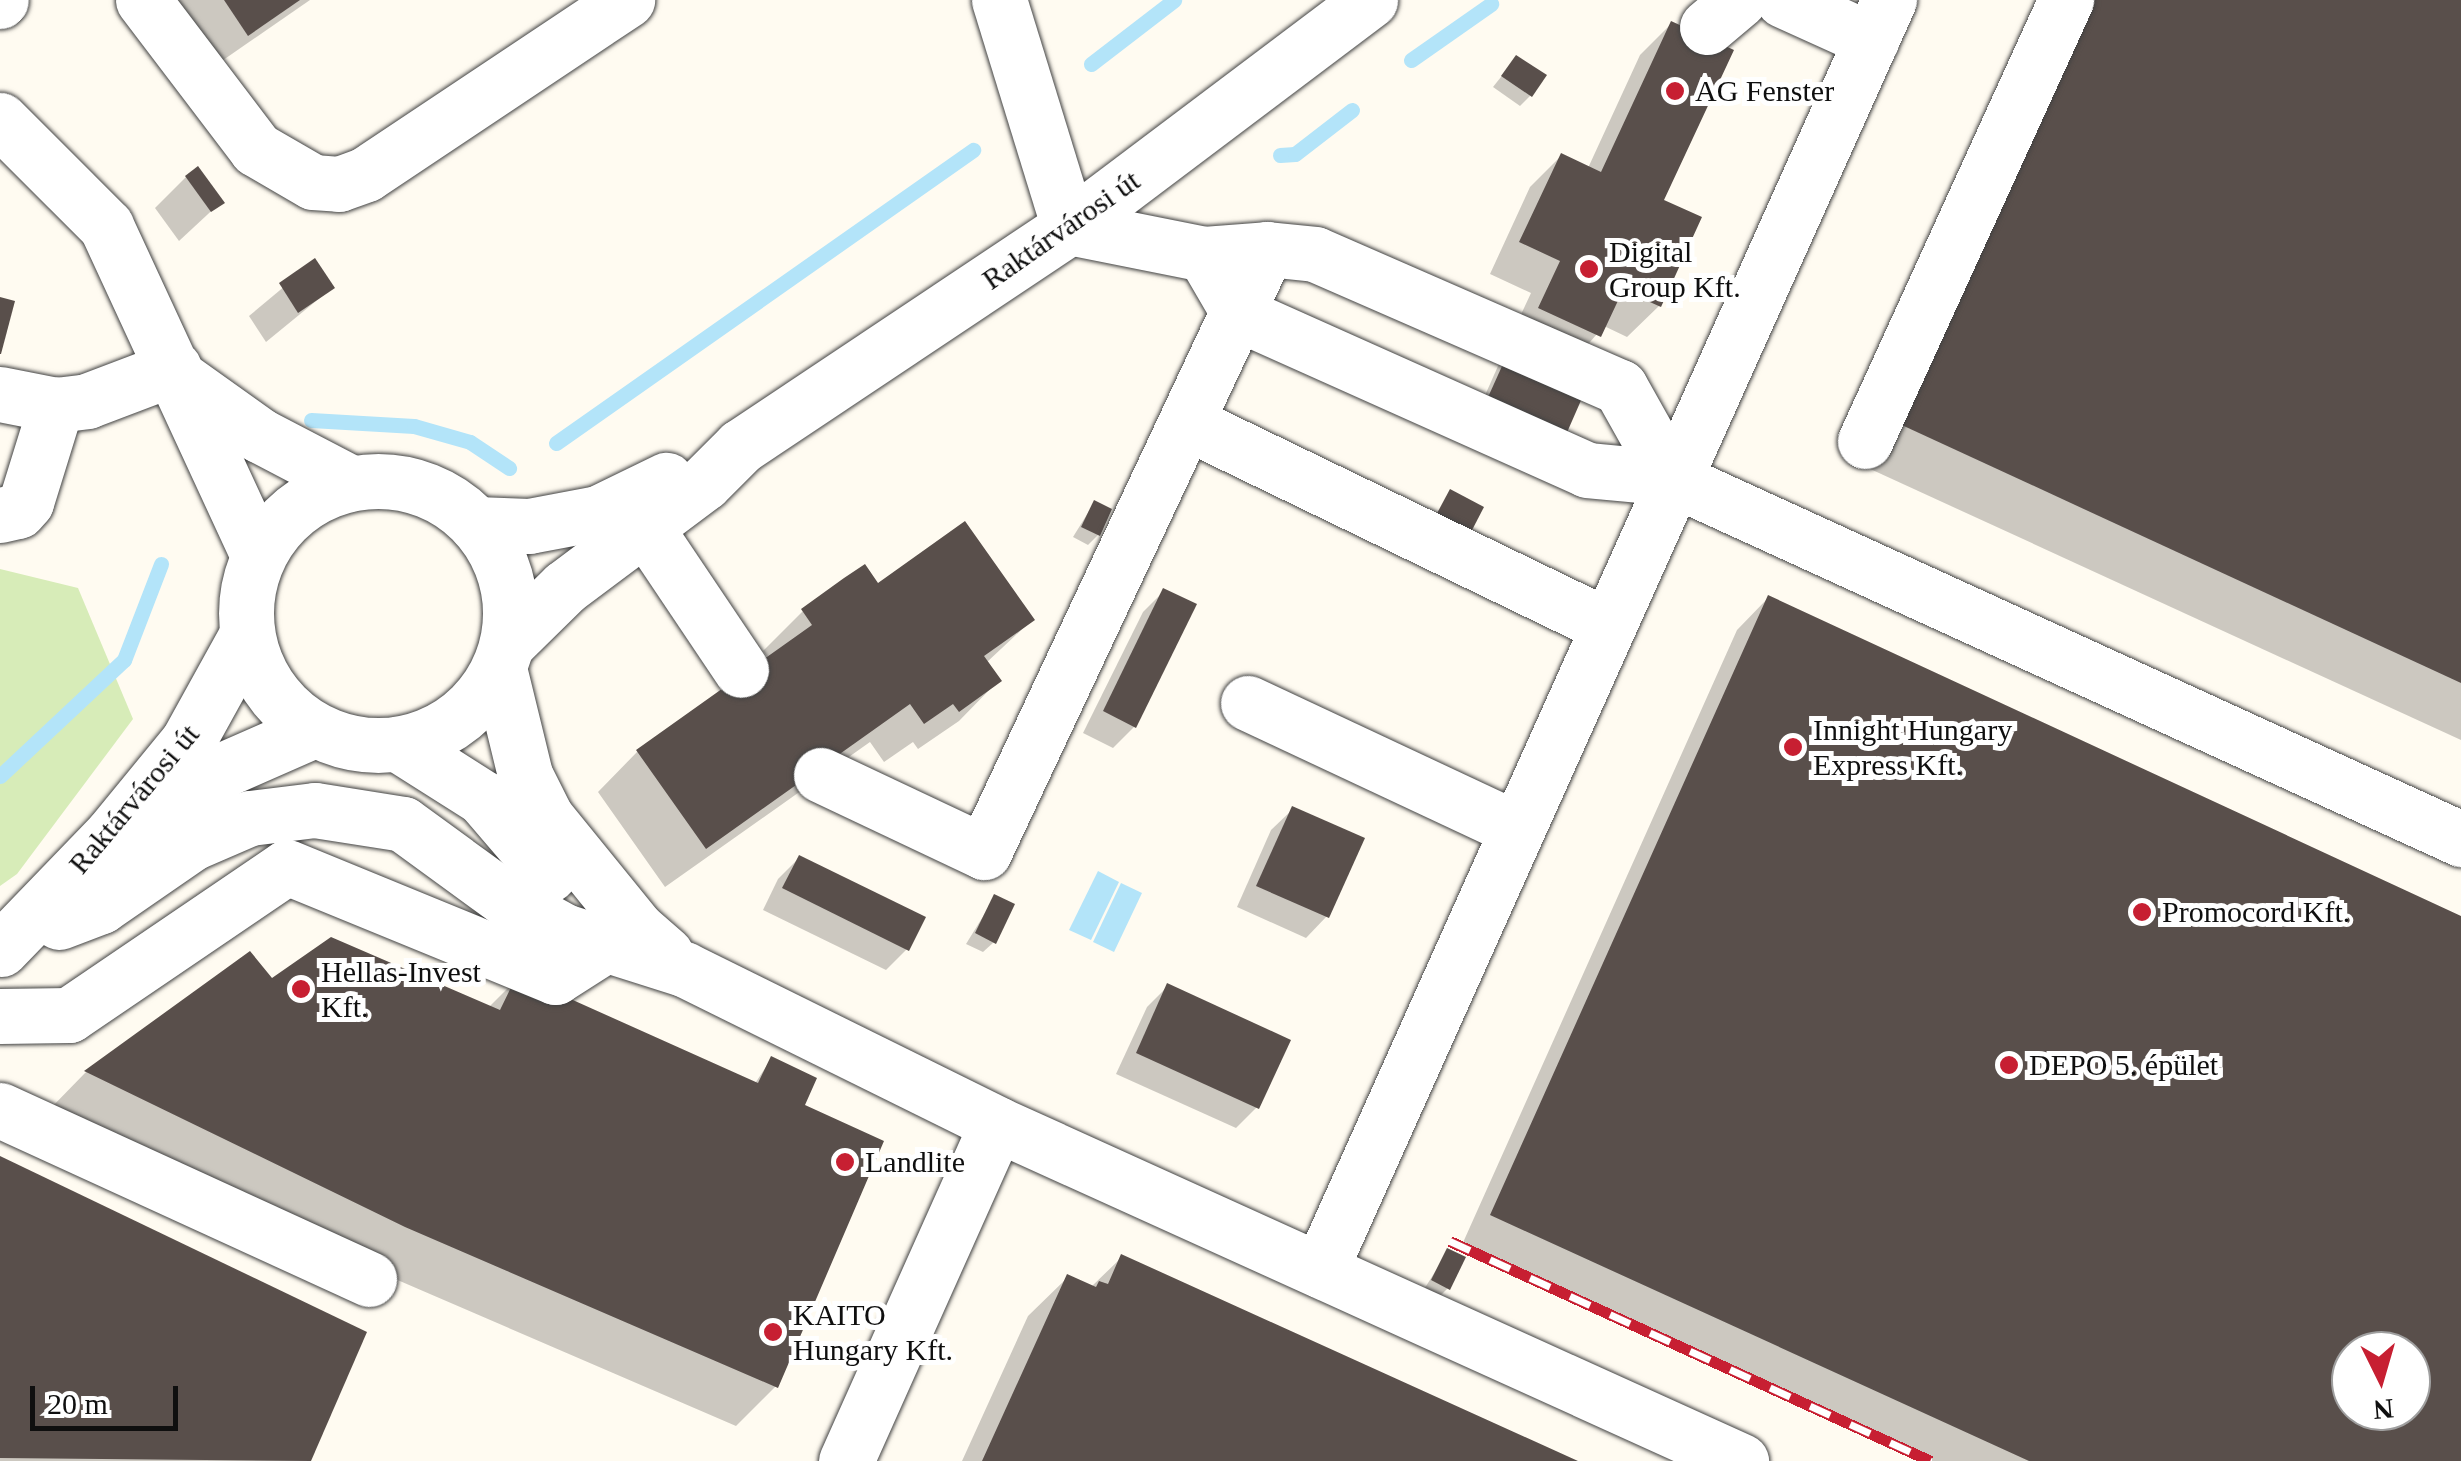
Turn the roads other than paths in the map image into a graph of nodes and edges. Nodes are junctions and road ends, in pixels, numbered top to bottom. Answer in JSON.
{"nodes":[{"id":1,"x":144,"y":0,"type":"edge"},
{"id":2,"x":627,"y":0,"type":"edge"},
{"id":3,"x":999,"y":0,"type":"edge"},
{"id":4,"x":1370,"y":0,"type":"edge"},
{"id":5,"x":1783,"y":0,"type":"edge"},
{"id":6,"x":2066,"y":0,"type":"edge"},
{"id":7,"x":1880,"y":20,"type":"edge"},
{"id":8,"x":0,"y":120,"type":"edge"},
{"id":9,"x":1069,"y":227,"type":"junction"},
{"id":10,"x":1267,"y":249,"type":"junction"},
{"id":11,"x":1204,"y":254,"type":"junction"},
{"id":12,"x":1240,"y":314,"type":"junction"},
{"id":13,"x":176,"y":372,"type":"junction"},
{"id":14,"x":0,"y":394,"type":"edge"},
{"id":15,"x":56,"y":405,"type":"junction"},
{"id":16,"x":1190,"y":424,"type":"junction"},
{"id":17,"x":1865,"y":441,"type":"dead end"},
{"id":18,"x":742,"y":446,"type":"junction"},
{"id":19,"x":1670,"y":478,"type":"junction"},
{"id":20,"x":351,"y":483,"type":"junction"},
{"id":21,"x":0,"y":515,"type":"edge"},
{"id":22,"x":476,"y":524,"type":"junction"},
{"id":23,"x":644,"y":527,"type":"junction"},
{"id":24,"x":258,"y":555,"type":"junction"},
{"id":25,"x":1605,"y":625,"type":"junction"},
{"id":26,"x":246,"y":634,"type":"junction"},
{"id":27,"x":503,"y":656,"type":"junction"},
{"id":28,"x":741,"y":670,"type":"dead end"},
{"id":29,"x":1248,"y":703,"type":"dead end"},
{"id":30,"x":314,"y":730,"type":"junction"},
{"id":31,"x":398,"y":744,"type":"junction"},
{"id":32,"x":821,"y":776,"type":"dead end"},
{"id":33,"x":1515,"y":828,"type":"junction"},
{"id":34,"x":2461,"y":839,"type":"edge"},
{"id":35,"x":59,"y":922,"type":"junction"},
{"id":36,"x":610,"y":942,"type":"junction"},
{"id":37,"x":0,"y":950,"type":"edge"},
{"id":38,"x":684,"y":970,"type":"junction"},
{"id":39,"x":0,"y":1016,"type":"edge"},
{"id":40,"x":0,"y":1110,"type":"edge"},
{"id":41,"x":997,"y":1124,"type":"junction"},
{"id":42,"x":1320,"y":1270,"type":"junction"},
{"id":43,"x":369,"y":1280,"type":"dead end"},
{"id":44,"x":846,"y":1461,"type":"edge"},
{"id":45,"x":1741,"y":1461,"type":"edge"}],
"edges":[{"from":1,"to":2,"type":"street"},
{"from":3,"to":9,"type":"street"},
{"from":4,"to":9,"type":"street","name":"Raktárvárosi út"},
{"from":5,"to":7,"type":"street"},
{"from":6,"to":17,"type":"street"},
{"from":7,"to":19,"type":"street"},
{"from":8,"to":13,"type":"street"},
{"from":9,"to":11,"type":"street"},
{"from":9,"to":18,"type":"street","name":"Raktárvárosi út"},
{"from":10,"to":11,"type":"street"},
{"from":10,"to":12,"type":"street"},
{"from":10,"to":19,"type":"street"},
{"from":11,"to":12,"type":"street"},
{"from":12,"to":16,"type":"street"},
{"from":12,"to":19,"type":"street"},
{"from":13,"to":15,"type":"street"},
{"from":13,"to":20,"type":"street"},
{"from":13,"to":24,"type":"street"},
{"from":14,"to":15,"type":"street"},
{"from":15,"to":21,"type":"street"},
{"from":16,"to":25,"type":"street"},
{"from":16,"to":32,"type":"street"},
{"from":18,"to":22,"type":"street","name":"Raktárvárosi út"},
{"from":18,"to":23,"type":"street","name":"Raktárvárosi út"},
{"from":19,"to":25,"type":"street"},
{"from":19,"to":34,"type":"street"},
{"from":20,"to":22,"type":"street","name":"Raktárvárosi út"},
{"from":20,"to":24,"type":"street","name":"Raktárvárosi út"},
{"from":22,"to":27,"type":"street","name":"Raktárvárosi út"},
{"from":23,"to":27,"type":"street","name":"Raktárvárosi út"},
{"from":23,"to":28,"type":"street"},
{"from":24,"to":26,"type":"street","name":"Raktárvárosi út"},
{"from":25,"to":33,"type":"street"},
{"from":26,"to":30,"type":"street","name":"Raktárvárosi út"},
{"from":26,"to":37,"type":"street","name":"Raktárvárosi út"},
{"from":27,"to":31,"type":"street","name":"Raktárvárosi út"},
{"from":27,"to":38,"type":"street"},
{"from":29,"to":33,"type":"street"},
{"from":30,"to":31,"type":"street","name":"Raktárvárosi út"},
{"from":30,"to":35,"type":"street","name":"Raktárvárosi út"},
{"from":31,"to":36,"type":"street"},
{"from":33,"to":42,"type":"street"},
{"from":35,"to":36,"type":"street"},
{"from":35,"to":37,"type":"street","name":"Raktárvárosi út"},
{"from":36,"to":38,"type":"street"},
{"from":36,"to":39,"type":"street"},
{"from":38,"to":41,"type":"street"},
{"from":40,"to":43,"type":"street"},
{"from":41,"to":42,"type":"street"},
{"from":41,"to":44,"type":"street"},
{"from":42,"to":45,"type":"street"}]}
